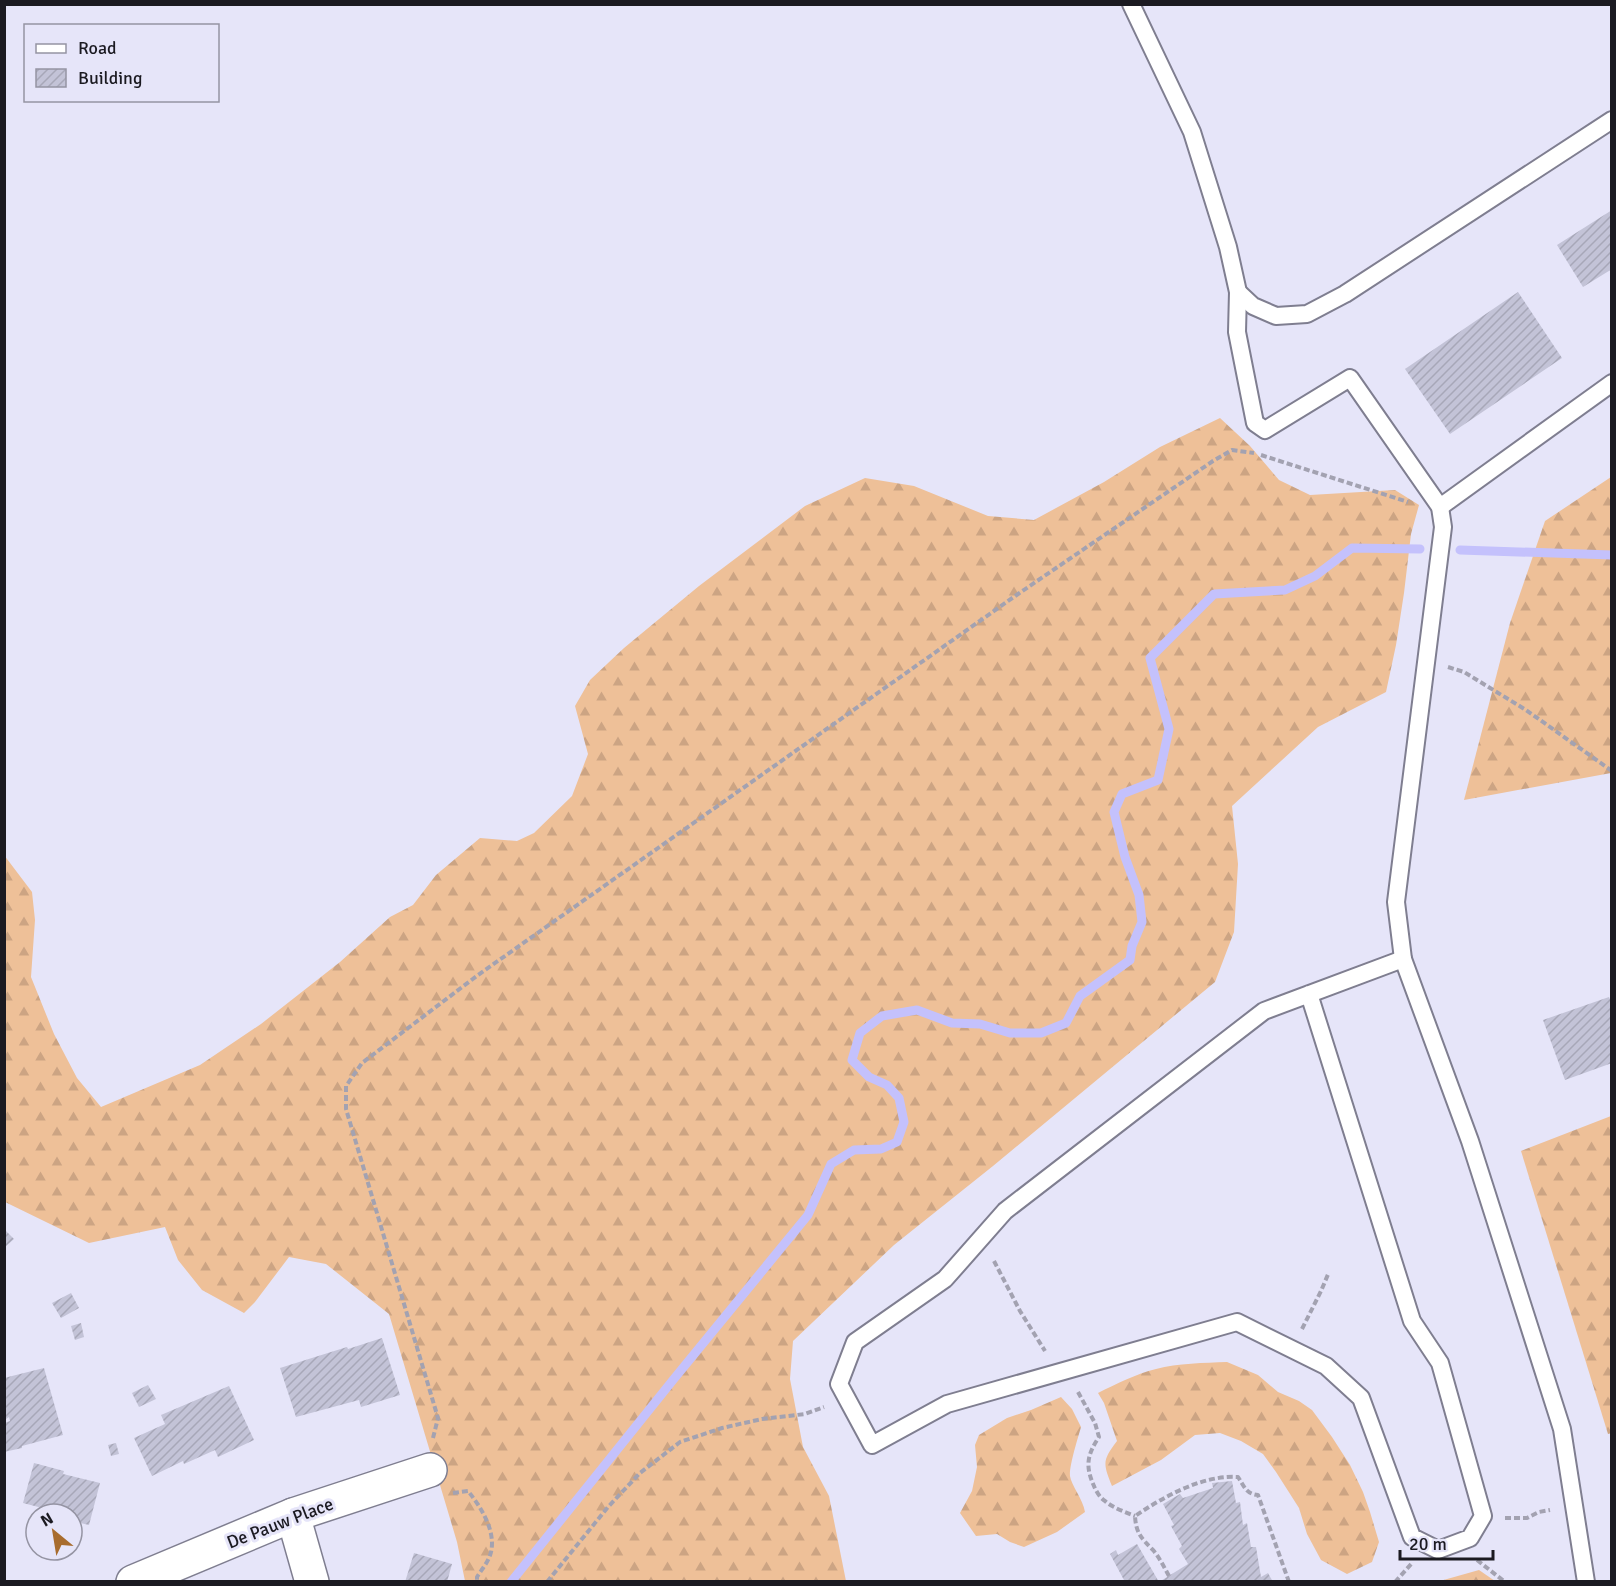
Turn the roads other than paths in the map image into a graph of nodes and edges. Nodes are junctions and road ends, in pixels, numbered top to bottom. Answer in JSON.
{"nodes":[{"id":1,"x":1131,"y":4,"type":"edge"},
{"id":2,"x":1611,"y":120,"type":"edge"},
{"id":3,"x":1238,"y":292,"type":"junction"},
{"id":4,"x":1611,"y":383,"type":"edge"},
{"id":5,"x":1440,"y":507,"type":"junction"},
{"id":6,"x":1404,"y":959,"type":"junction"},
{"id":7,"x":1309,"y":994,"type":"junction"},
{"id":8,"x":439,"y":1482,"type":"road end"},
{"id":9,"x":293,"y":1515,"type":"junction"},
{"id":10,"x":133,"y":1581,"type":"edge"},
{"id":11,"x":312,"y":1581,"type":"edge"},
{"id":12,"x":1586,"y":1581,"type":"edge"}],
"edges":[{"from":1,"to":3,"type":"lane"},
{"from":2,"to":3,"type":"lane"},
{"from":3,"to":5,"type":"lane"},
{"from":4,"to":5,"type":"lane"},
{"from":5,"to":6,"type":"lane"},
{"from":6,"to":7,"type":"lane"},
{"from":6,"to":12,"type":"lane"},
{"from":7,"to":7,"type":"lane"},
{"from":8,"to":9,"type":"street","name":"De Pauw Place"},
{"from":9,"to":10,"type":"street","name":"De Pauw Place"},
{"from":9,"to":11,"type":"street"}]}
